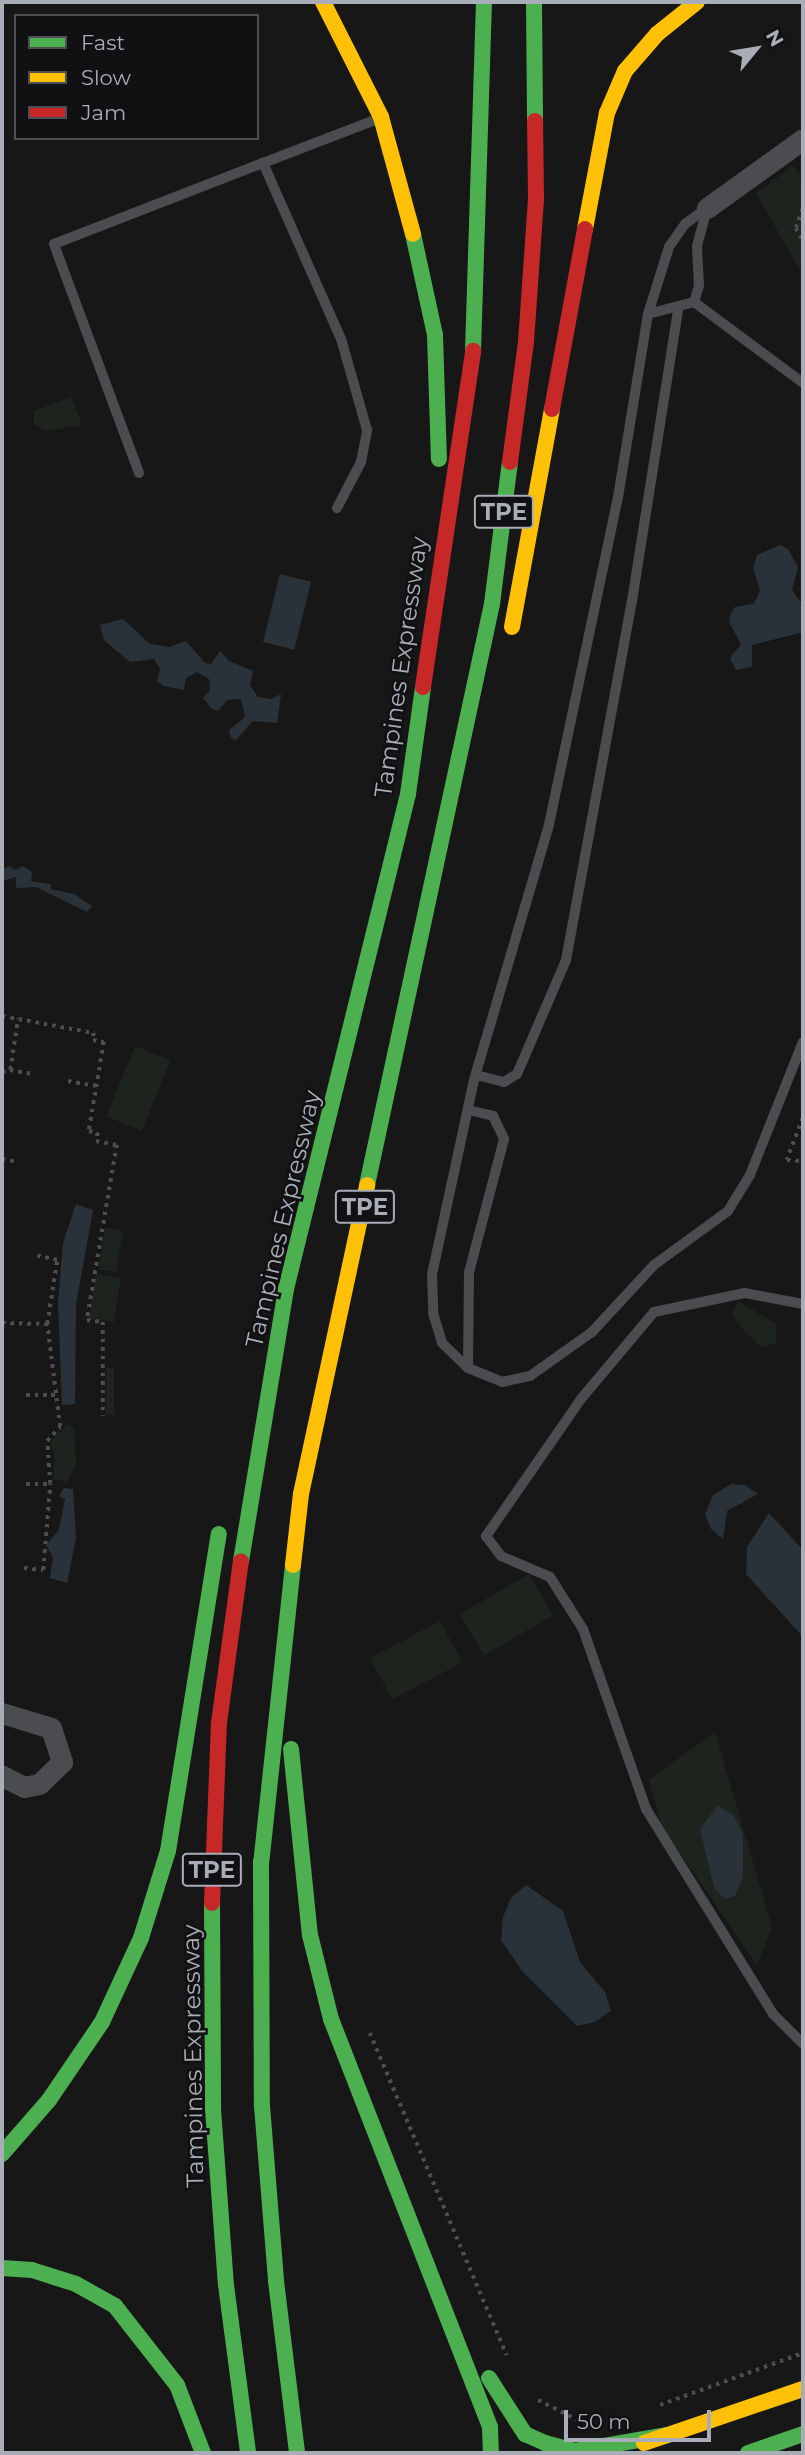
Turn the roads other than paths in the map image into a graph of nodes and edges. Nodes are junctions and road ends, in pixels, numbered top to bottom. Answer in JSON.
{"nodes":[{"id":1,"x":324,"y":2,"type":"edge"},
{"id":2,"x":484,"y":2,"type":"edge"},
{"id":3,"x":534,"y":2,"type":"edge"},
{"id":4,"x":698,"y":2,"type":"edge"},
{"id":5,"x":381,"y":117,"type":"junction"},
{"id":6,"x":803,"y":141,"type":"edge"},
{"id":7,"x":263,"y":163,"type":"junction"},
{"id":8,"x":707,"y":208,"type":"junction"},
{"id":9,"x":694,"y":302,"type":"junction"},
{"id":10,"x":678,"y":309,"type":"junction"},
{"id":11,"x":648,"y":314,"type":"junction"},
{"id":12,"x":803,"y":383,"type":"edge"},
{"id":13,"x":139,"y":473,"type":"dead end"},
{"id":14,"x":449,"y":491,"type":"junction"},
{"id":15,"x":337,"y":508,"type":"dead end"},
{"id":16,"x":508,"y":644,"type":"dead end"},
{"id":17,"x":479,"y":750,"type":"dead end"},
{"id":18,"x":407,"y":1014,"type":"junction"},
{"id":19,"x":803,"y":1042,"type":"edge"},
{"id":20,"x":476,"y":1075,"type":"junction"},
{"id":21,"x":468,"y":1110,"type":"junction"},
{"id":22,"x":286,"y":1289,"type":"junction"},
{"id":23,"x":803,"y":1304,"type":"edge"},
{"id":24,"x":468,"y":1368,"type":"junction"},
{"id":25,"x":248,"y":1409,"type":"dead end"},
{"id":26,"x":222,"y":1516,"type":"dead end"},
{"id":27,"x":281,"y":1662,"type":"junction"},
{"id":28,"x":2,"y":1713,"type":"edge"},
{"id":29,"x":2,"y":1776,"type":"edge"},
{"id":30,"x":803,"y":2044,"type":"edge"},
{"id":31,"x":2,"y":2154,"type":"edge"},
{"id":32,"x":2,"y":2268,"type":"edge"},
{"id":33,"x":450,"y":2318,"type":"junction"},
{"id":34,"x":803,"y":2389,"type":"edge"},
{"id":35,"x":803,"y":2434,"type":"edge"},
{"id":36,"x":668,"y":2435,"type":"junction"},
{"id":37,"x":203,"y":2453,"type":"edge"},
{"id":38,"x":248,"y":2453,"type":"edge"},
{"id":39,"x":298,"y":2453,"type":"edge"},
{"id":40,"x":491,"y":2453,"type":"edge"},
{"id":41,"x":616,"y":2453,"type":"edge"},
{"id":42,"x":748,"y":2453,"type":"edge"}],
"edges":[{"from":1,"to":5,"type":"main road"},
{"from":2,"to":14,"type":"main road","name":"Tampines Expressway","number":"TPE"},
{"from":3,"to":18,"type":"main road","number":"TPE"},
{"from":4,"to":16,"type":"main road"},
{"from":5,"to":7,"type":"lane"},
{"from":5,"to":14,"type":"main road"},
{"from":6,"to":8,"type":"street"},
{"from":7,"to":13,"type":"lane"},
{"from":7,"to":15,"type":"lane"},
{"from":8,"to":9,"type":"lane"},
{"from":8,"to":11,"type":"lane"},
{"from":9,"to":10,"type":"lane"},
{"from":9,"to":12,"type":"lane"},
{"from":10,"to":11,"type":"lane"},
{"from":10,"to":20,"type":"lane"},
{"from":11,"to":20,"type":"lane"},
{"from":14,"to":22,"type":"main road","name":"Tampines Expressway","number":"TPE"},
{"from":17,"to":18,"type":"main road"},
{"from":18,"to":27,"type":"main road","number":"TPE"},
{"from":19,"to":24,"type":"lane"},
{"from":20,"to":21,"type":"lane"},
{"from":21,"to":24,"type":"lane"},
{"from":21,"to":24,"type":"lane"},
{"from":22,"to":25,"type":"main road"},
{"from":22,"to":38,"type":"main road","name":"Tampines Expressway","number":"TPE"},
{"from":23,"to":30,"type":"lane"},
{"from":26,"to":31,"type":"main road"},
{"from":27,"to":33,"type":"main road"},
{"from":27,"to":39,"type":"main road","number":"TPE"},
{"from":28,"to":29,"type":"street"},
{"from":32,"to":37,"type":"main road"},
{"from":33,"to":36,"type":"main road"},
{"from":33,"to":40,"type":"main road"},
{"from":34,"to":36,"type":"main road"},
{"from":35,"to":42,"type":"main road"},
{"from":36,"to":41,"type":"main road"}]}
